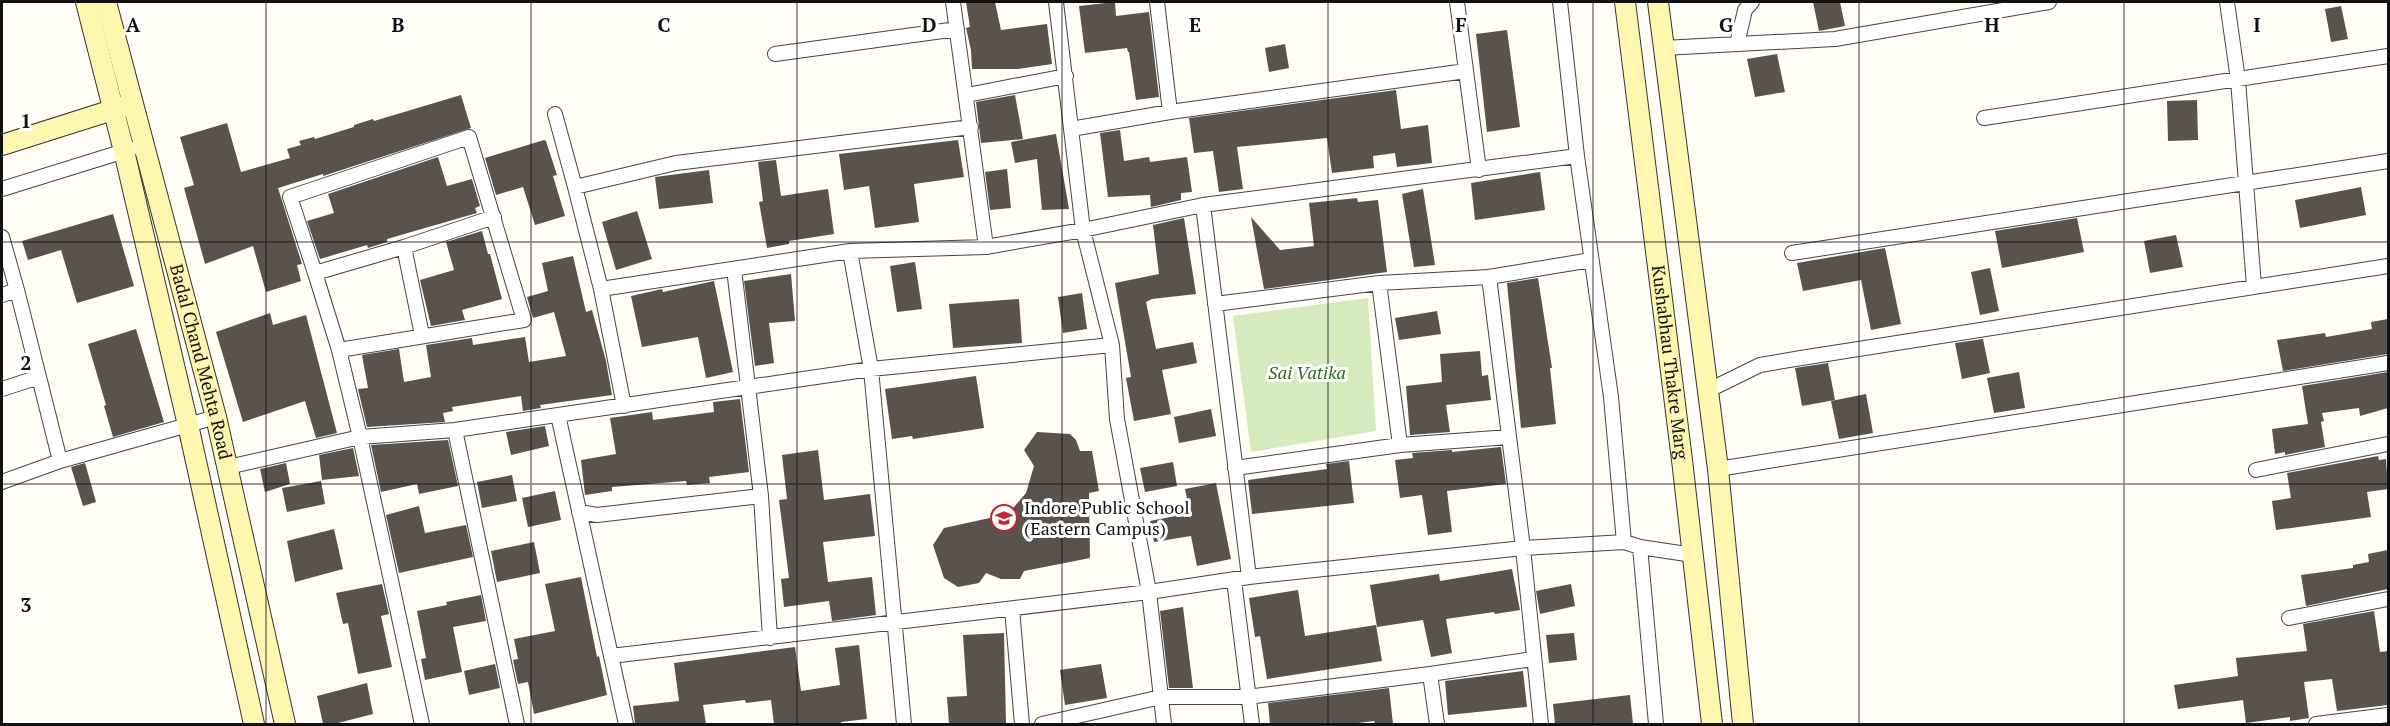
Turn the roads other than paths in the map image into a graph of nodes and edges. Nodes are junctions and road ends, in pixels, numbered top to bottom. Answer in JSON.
{"nodes":[{"id":1,"x":87,"y":2,"type":"edge"},
{"id":2,"x":106,"y":2,"type":"edge"},
{"id":3,"x":953,"y":2,"type":"edge"},
{"id":4,"x":1056,"y":2,"type":"edge"},
{"id":5,"x":1157,"y":2,"type":"edge"},
{"id":6,"x":1457,"y":2,"type":"edge"},
{"id":7,"x":1560,"y":2,"type":"edge"},
{"id":8,"x":1625,"y":2,"type":"edge"},
{"id":9,"x":1658,"y":2,"type":"edge"},
{"id":10,"x":1752,"y":2,"type":"edge"},
{"id":11,"x":2049,"y":2,"type":"edge"},
{"id":12,"x":2227,"y":2,"type":"edge"},
{"id":13,"x":957,"y":28,"type":"junction"},
{"id":14,"x":1737,"y":44,"type":"junction"},
{"id":15,"x":1664,"y":48,"type":"junction"},
{"id":16,"x":775,"y":54,"type":"dead end"},
{"id":17,"x":2388,"y":56,"type":"edge"},
{"id":18,"x":1466,"y":71,"type":"junction"},
{"id":19,"x":1066,"y":76,"type":"junction"},
{"id":20,"x":2238,"y":80,"type":"junction"},
{"id":21,"x":967,"y":95,"type":"junction"},
{"id":22,"x":133,"y":104,"type":"junction"},
{"id":23,"x":113,"y":110,"type":"junction"},
{"id":24,"x":1170,"y":112,"type":"junction"},
{"id":25,"x":555,"y":114,"type":"dead end"},
{"id":26,"x":1984,"y":118,"type":"dead end"},
{"id":27,"x":971,"y":127,"type":"junction"},
{"id":28,"x":1071,"y":129,"type":"junction"},
{"id":29,"x":144,"y":144,"type":"junction"},
{"id":30,"x":2,"y":146,"type":"edge"},
{"id":31,"x":124,"y":151,"type":"junction"},
{"id":32,"x":1577,"y":156,"type":"junction"},
{"id":33,"x":2388,"y":161,"type":"edge"},
{"id":34,"x":1479,"y":170,"type":"junction"},
{"id":35,"x":2246,"y":184,"type":"junction"},
{"id":36,"x":575,"y":187,"type":"junction"},
{"id":37,"x":2,"y":189,"type":"edge"},
{"id":38,"x":1203,"y":205,"type":"junction"},
{"id":39,"x":494,"y":217,"type":"junction"},
{"id":40,"x":1083,"y":230,"type":"junction"},
{"id":41,"x":2,"y":237,"type":"edge"},
{"id":42,"x":404,"y":247,"type":"junction"},
{"id":43,"x":986,"y":247,"type":"junction"},
{"id":44,"x":850,"y":251,"type":"junction"},
{"id":45,"x":1792,"y":253,"type":"dead end"},
{"id":46,"x":1591,"y":260,"type":"junction"},
{"id":47,"x":2388,"y":266,"type":"edge"},
{"id":48,"x":734,"y":269,"type":"junction"},
{"id":49,"x":315,"y":273,"type":"junction"},
{"id":50,"x":1489,"y":277,"type":"junction"},
{"id":51,"x":1379,"y":283,"type":"junction"},
{"id":52,"x":2253,"y":286,"type":"junction"},
{"id":53,"x":601,"y":289,"type":"junction"},
{"id":54,"x":17,"y":290,"type":"junction"},
{"id":55,"x":2,"y":295,"type":"edge"},
{"id":56,"x":1215,"y":304,"type":"junction"},
{"id":57,"x":422,"y":335,"type":"junction"},
{"id":58,"x":1112,"y":345,"type":"junction"},
{"id":59,"x":339,"y":350,"type":"junction"},
{"id":60,"x":2388,"y":363,"type":"edge"},
{"id":61,"x":871,"y":369,"type":"junction"},
{"id":62,"x":39,"y":376,"type":"junction"},
{"id":63,"x":748,"y":386,"type":"junction"},
{"id":64,"x":2,"y":389,"type":"edge"},
{"id":65,"x":1709,"y":390,"type":"junction"},
{"id":66,"x":624,"y":406,"type":"junction"},
{"id":67,"x":558,"y":416,"type":"junction"},
{"id":68,"x":216,"y":417,"type":"junction"},
{"id":69,"x":188,"y":425,"type":"junction"},
{"id":70,"x":455,"y":430,"type":"junction"},
{"id":71,"x":360,"y":437,"type":"junction"},
{"id":72,"x":1509,"y":437,"type":"junction"},
{"id":73,"x":2388,"y":444,"type":"edge"},
{"id":74,"x":1400,"y":445,"type":"junction"},
{"id":75,"x":60,"y":461,"type":"junction"},
{"id":76,"x":228,"y":468,"type":"junction"},
{"id":77,"x":1235,"y":468,"type":"junction"},
{"id":78,"x":1718,"y":469,"type":"junction"},
{"id":79,"x":2256,"y":470,"type":"dead end"},
{"id":80,"x":2,"y":482,"type":"edge"},
{"id":81,"x":761,"y":496,"type":"junction"},
{"id":82,"x":579,"y":512,"type":"junction"},
{"id":83,"x":1624,"y":542,"type":"junction"},
{"id":84,"x":1640,"y":547,"type":"junction"},
{"id":85,"x":1523,"y":548,"type":"junction"},
{"id":86,"x":1693,"y":555,"type":"junction"},
{"id":87,"x":1249,"y":577,"type":"junction"},
{"id":88,"x":1234,"y":580,"type":"junction"},
{"id":89,"x":1149,"y":592,"type":"junction"},
{"id":90,"x":2388,"y":599,"type":"edge"},
{"id":91,"x":1012,"y":609,"type":"junction"},
{"id":92,"x":2289,"y":618,"type":"dead end"},
{"id":93,"x":894,"y":621,"type":"junction"},
{"id":94,"x":770,"y":638,"type":"junction"},
{"id":95,"x":611,"y":656,"type":"junction"},
{"id":96,"x":1533,"y":659,"type":"junction"},
{"id":97,"x":1431,"y":674,"type":"junction"},
{"id":98,"x":1161,"y":697,"type":"junction"},
{"id":99,"x":1247,"y":697,"type":"junction"},
{"id":100,"x":2388,"y":715,"type":"edge"},
{"id":101,"x":254,"y":724,"type":"edge"},
{"id":102,"x":285,"y":724,"type":"edge"},
{"id":103,"x":422,"y":724,"type":"edge"},
{"id":104,"x":517,"y":724,"type":"edge"},
{"id":105,"x":626,"y":724,"type":"edge"},
{"id":106,"x":904,"y":724,"type":"edge"},
{"id":107,"x":1022,"y":724,"type":"edge"},
{"id":108,"x":1042,"y":724,"type":"edge"},
{"id":109,"x":1164,"y":724,"type":"edge"},
{"id":110,"x":1252,"y":724,"type":"edge"},
{"id":111,"x":1437,"y":724,"type":"edge"},
{"id":112,"x":1540,"y":724,"type":"edge"},
{"id":113,"x":1656,"y":724,"type":"edge"},
{"id":114,"x":1712,"y":724,"type":"edge"},
{"id":115,"x":1743,"y":724,"type":"edge"},
{"id":116,"x":2316,"y":724,"type":"edge"}],
"edges":[{"from":1,"to":23,"type":"street"},
{"from":2,"to":22,"type":"street","name":"Badal Chand Mehta Road"},
{"from":3,"to":13,"type":"street"},
{"from":4,"to":19,"type":"street"},
{"from":5,"to":24,"type":"street"},
{"from":6,"to":18,"type":"street"},
{"from":7,"to":32,"type":"street"},
{"from":8,"to":86,"type":"street","name":"Kushabhau Thakre Marg"},
{"from":9,"to":15,"type":"street","name":"Kushabhau Thakre Marg"},
{"from":10,"to":14,"type":"street"},
{"from":11,"to":14,"type":"street"},
{"from":12,"to":20,"type":"street"},
{"from":13,"to":16,"type":"street"},
{"from":13,"to":21,"type":"street"},
{"from":14,"to":15,"type":"street"},
{"from":15,"to":65,"type":"street","name":"Kushabhau Thakre Marg"},
{"from":17,"to":20,"type":"street"},
{"from":18,"to":24,"type":"street"},
{"from":18,"to":34,"type":"street"},
{"from":19,"to":21,"type":"street"},
{"from":19,"to":28,"type":"street"},
{"from":20,"to":26,"type":"street"},
{"from":20,"to":35,"type":"street"},
{"from":21,"to":27,"type":"street"},
{"from":22,"to":23,"type":"street"},
{"from":22,"to":29,"type":"street","name":"Badal Chand Mehta Road"},
{"from":23,"to":30,"type":"street"},
{"from":23,"to":31,"type":"street"},
{"from":24,"to":28,"type":"street"},
{"from":25,"to":36,"type":"street"},
{"from":27,"to":36,"type":"street"},
{"from":27,"to":43,"type":"street"},
{"from":28,"to":40,"type":"street"},
{"from":29,"to":31,"type":"street"},
{"from":29,"to":68,"type":"street","name":"Badal Chand Mehta Road"},
{"from":31,"to":37,"type":"street"},
{"from":31,"to":69,"type":"street"},
{"from":32,"to":34,"type":"street"},
{"from":32,"to":46,"type":"street"},
{"from":33,"to":35,"type":"street"},
{"from":34,"to":38,"type":"street"},
{"from":35,"to":45,"type":"street"},
{"from":35,"to":52,"type":"street"},
{"from":36,"to":53,"type":"street"},
{"from":38,"to":40,"type":"street"},
{"from":38,"to":56,"type":"street"},
{"from":39,"to":42,"type":"street"},
{"from":39,"to":49,"type":"street"},
{"from":39,"to":57,"type":"street"},
{"from":40,"to":43,"type":"street"},
{"from":40,"to":58,"type":"street"},
{"from":41,"to":54,"type":"street"},
{"from":42,"to":49,"type":"street"},
{"from":42,"to":57,"type":"street"},
{"from":43,"to":44,"type":"street"},
{"from":44,"to":48,"type":"street"},
{"from":44,"to":61,"type":"street"},
{"from":46,"to":50,"type":"street"},
{"from":46,"to":83,"type":"street"},
{"from":47,"to":52,"type":"street"},
{"from":48,"to":53,"type":"street"},
{"from":48,"to":63,"type":"street"},
{"from":49,"to":59,"type":"street"},
{"from":50,"to":51,"type":"street"},
{"from":50,"to":72,"type":"street"},
{"from":51,"to":56,"type":"street"},
{"from":51,"to":74,"type":"street"},
{"from":52,"to":65,"type":"street"},
{"from":53,"to":66,"type":"street"},
{"from":54,"to":55,"type":"street"},
{"from":54,"to":62,"type":"street"},
{"from":56,"to":77,"type":"street"},
{"from":57,"to":59,"type":"street"},
{"from":58,"to":61,"type":"street"},
{"from":58,"to":89,"type":"street"},
{"from":59,"to":71,"type":"street"},
{"from":60,"to":78,"type":"street"},
{"from":61,"to":63,"type":"street"},
{"from":61,"to":93,"type":"street"},
{"from":62,"to":64,"type":"street"},
{"from":62,"to":75,"type":"street"},
{"from":63,"to":66,"type":"street"},
{"from":63,"to":81,"type":"street"},
{"from":65,"to":78,"type":"street","name":"Kushabhau Thakre Marg"},
{"from":66,"to":67,"type":"street"},
{"from":67,"to":70,"type":"street"},
{"from":67,"to":82,"type":"street"},
{"from":68,"to":69,"type":"street"},
{"from":68,"to":76,"type":"street","name":"Badal Chand Mehta Road"},
{"from":69,"to":75,"type":"street"},
{"from":69,"to":101,"type":"street"},
{"from":70,"to":71,"type":"street"},
{"from":70,"to":104,"type":"street"},
{"from":71,"to":76,"type":"street"},
{"from":71,"to":103,"type":"street"},
{"from":72,"to":74,"type":"street"},
{"from":72,"to":85,"type":"street"},
{"from":73,"to":79,"type":"street"},
{"from":74,"to":77,"type":"street"},
{"from":75,"to":80,"type":"street"},
{"from":76,"to":102,"type":"street","name":"Badal Chand Mehta Road"},
{"from":77,"to":87,"type":"street"},
{"from":78,"to":115,"type":"street","name":"Kushabhau Thakre Marg"},
{"from":81,"to":82,"type":"street"},
{"from":81,"to":94,"type":"street"},
{"from":82,"to":95,"type":"street"},
{"from":83,"to":84,"type":"street"},
{"from":83,"to":85,"type":"street"},
{"from":84,"to":86,"type":"street"},
{"from":84,"to":113,"type":"street"},
{"from":85,"to":87,"type":"street"},
{"from":85,"to":96,"type":"street"},
{"from":86,"to":114,"type":"street","name":"Kushabhau Thakre Marg"},
{"from":87,"to":88,"type":"street"},
{"from":88,"to":89,"type":"street"},
{"from":88,"to":99,"type":"street"},
{"from":89,"to":91,"type":"street"},
{"from":89,"to":98,"type":"street"},
{"from":90,"to":92,"type":"street"},
{"from":91,"to":93,"type":"street"},
{"from":91,"to":107,"type":"street"},
{"from":93,"to":94,"type":"street"},
{"from":93,"to":106,"type":"street"},
{"from":94,"to":95,"type":"street"},
{"from":95,"to":105,"type":"street"},
{"from":96,"to":97,"type":"street"},
{"from":96,"to":112,"type":"street"},
{"from":97,"to":99,"type":"street"},
{"from":97,"to":111,"type":"street"},
{"from":98,"to":99,"type":"street"},
{"from":98,"to":108,"type":"street"},
{"from":98,"to":109,"type":"street"},
{"from":99,"to":110,"type":"street"},
{"from":100,"to":116,"type":"street"}]}
